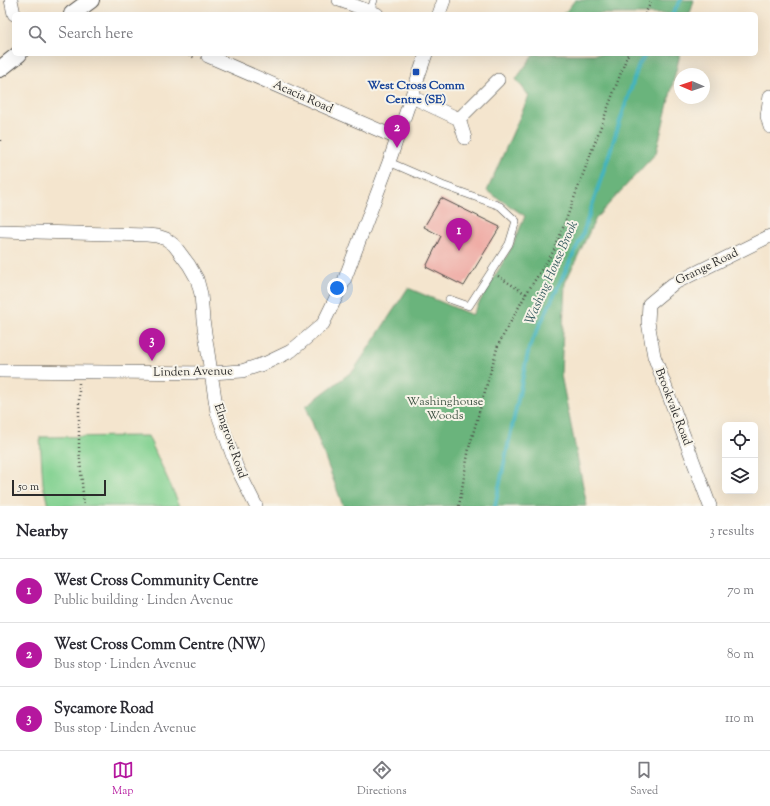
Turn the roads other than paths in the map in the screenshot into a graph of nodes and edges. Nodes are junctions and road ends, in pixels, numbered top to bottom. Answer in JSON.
{"nodes":[{"id":1,"x":11,"y":0,"type":"edge"},
{"id":2,"x":91,"y":0,"type":"edge"},
{"id":3,"x":339,"y":0,"type":"edge"},
{"id":4,"x":444,"y":0,"type":"edge"},
{"id":5,"x":374,"y":8,"type":"edge"},
{"id":6,"x":14,"y":12,"type":"edge"},
{"id":7,"x":75,"y":12,"type":"edge"},
{"id":8,"x":440,"y":12,"type":"edge"},
{"id":9,"x":16,"y":56,"type":"edge"},
{"id":10,"x":208,"y":56,"type":"dead end"},
{"id":11,"x":425,"y":56,"type":"edge"},
{"id":12,"x":0,"y":69,"type":"edge"},
{"id":13,"x":498,"y":80,"type":"dead end"},
{"id":14,"x":412,"y":96,"type":"junction"},
{"id":15,"x":770,"y":96,"type":"edge"},
{"id":16,"x":459,"y":118,"type":"junction"},
{"id":17,"x":770,"y":127,"type":"edge"},
{"id":18,"x":397,"y":138,"type":"junction"},
{"id":19,"x":465,"y":138,"type":"dead end"},
{"id":20,"x":389,"y":162,"type":"junction"},
{"id":21,"x":0,"y":231,"type":"edge"},
{"id":22,"x":770,"y":236,"type":"edge"},
{"id":23,"x":449,"y":298,"type":"dead end"},
{"id":24,"x":649,"y":304,"type":"joint"},
{"id":25,"x":0,"y":371,"type":"edge"},
{"id":26,"x":211,"y":373,"type":"junction"},
{"id":27,"x":256,"y":506,"type":"edge"},
{"id":28,"x":710,"y":506,"type":"edge"}],
"edges":[{"from":1,"to":6,"type":"street"},
{"from":2,"to":7,"type":"street"},
{"from":3,"to":5,"type":"street"},
{"from":4,"to":8,"type":"street"},
{"from":9,"to":12,"type":"street"},
{"from":10,"to":18,"type":"street","name":"Acacia Road"},
{"from":11,"to":14,"type":"street","name":"Linden Avenue"},
{"from":13,"to":16,"type":"street"},
{"from":14,"to":16,"type":"street"},
{"from":14,"to":18,"type":"street","name":"Linden Avenue"},
{"from":15,"to":17,"type":"street"},
{"from":16,"to":19,"type":"street"},
{"from":18,"to":20,"type":"street","name":"Linden Avenue"},
{"from":20,"to":23,"type":"lane"},
{"from":20,"to":26,"type":"street","name":"Linden Avenue"},
{"from":21,"to":26,"type":"street","name":"Elmgrove Road"},
{"from":22,"to":24,"type":"street","name":"Grange Road"},
{"from":24,"to":28,"type":"street","name":"Brookvale Road"},
{"from":25,"to":26,"type":"street","name":"Linden Avenue"},
{"from":26,"to":27,"type":"street","name":"Elmgrove Road"}]}
